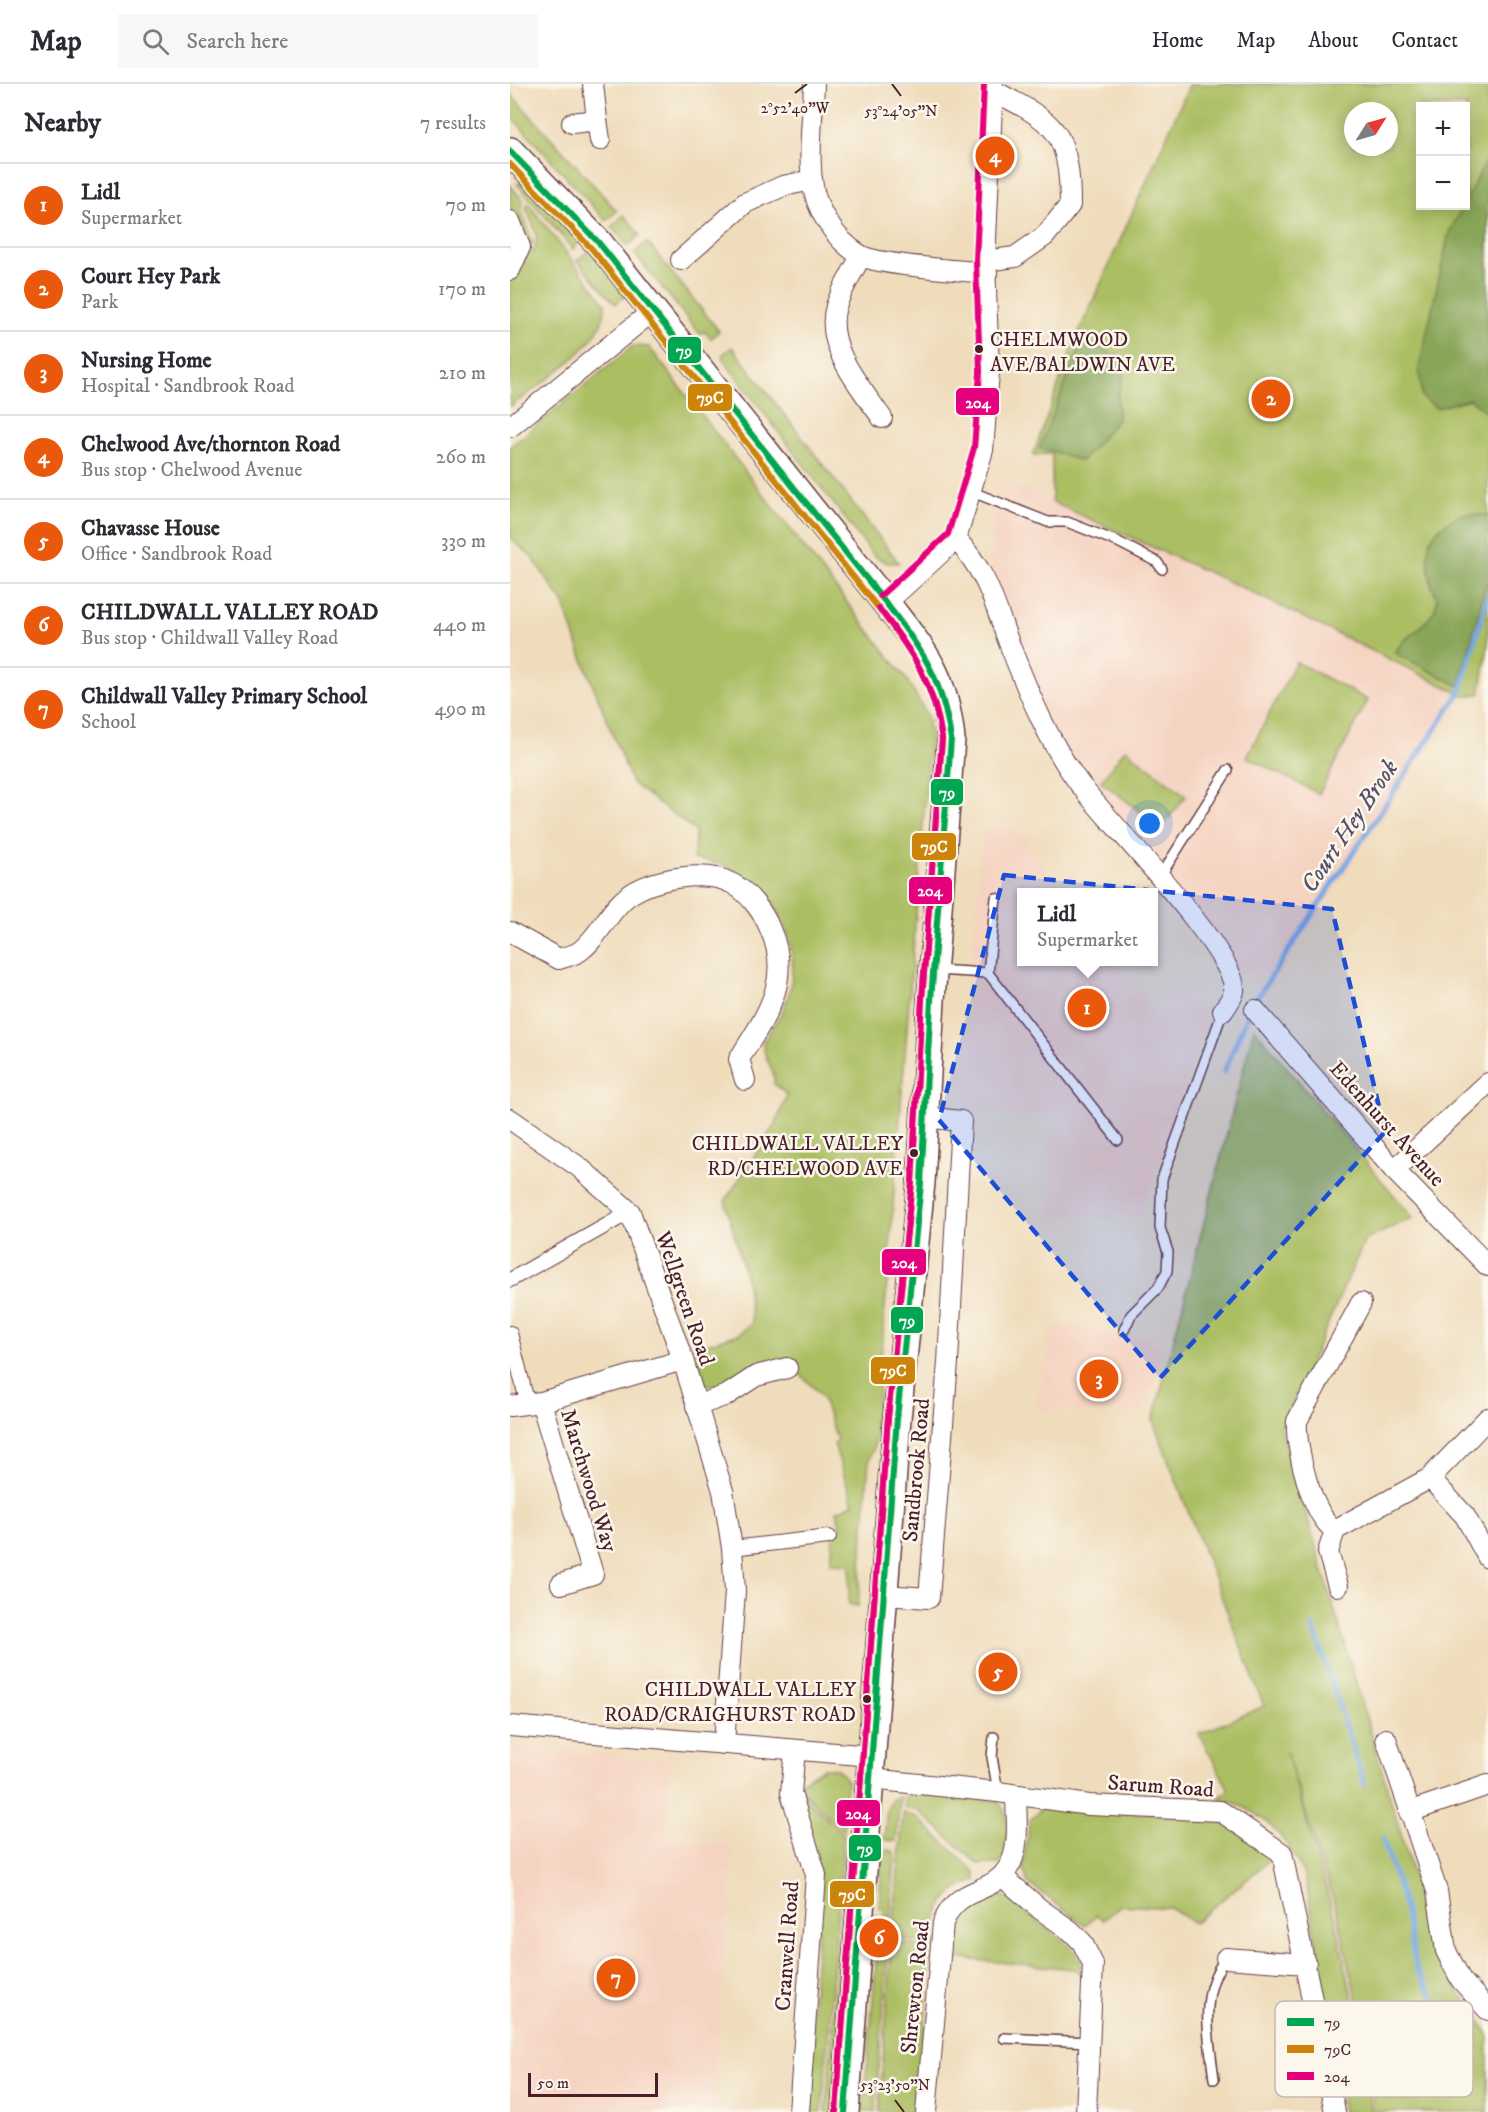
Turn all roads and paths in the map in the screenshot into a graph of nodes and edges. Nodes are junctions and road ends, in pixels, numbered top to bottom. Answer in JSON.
{"nodes":[{"id":1,"x":593,"y":84,"type":"edge"},
{"id":2,"x":813,"y":84,"type":"edge"},
{"id":3,"x":993,"y":87,"type":"edge"},
{"id":4,"x":572,"y":123,"type":"dead end"},
{"id":5,"x":510,"y":151,"type":"edge"},
{"id":6,"x":812,"y":180,"type":"junction"},
{"id":7,"x":510,"y":221,"type":"edge"},
{"id":8,"x":861,"y":256,"type":"junction"},
{"id":9,"x":681,"y":260,"type":"dead end"},
{"id":10,"x":986,"y":267,"type":"junction"},
{"id":11,"x":510,"y":270,"type":"edge"},
{"id":12,"x":654,"y":310,"type":"junction"},
{"id":13,"x":882,"y":418,"type":"dead end"},
{"id":14,"x":510,"y":428,"type":"edge"},
{"id":15,"x":970,"y":491,"type":"junction"},
{"id":16,"x":956,"y":539,"type":"junction"},
{"id":17,"x":1162,"y":569,"type":"dead end"},
{"id":18,"x":886,"y":603,"type":"junction"},
{"id":19,"x":1228,"y":770,"type":"dead end"},
{"id":20,"x":1160,"y":878,"type":"junction"},
{"id":21,"x":996,"y":898,"type":"dead end"},
{"id":22,"x":510,"y":932,"type":"edge"},
{"id":23,"x":933,"y":970,"type":"junction"},
{"id":24,"x":988,"y":973,"type":"junction"},
{"id":25,"x":1255,"y":1010,"type":"dead end"},
{"id":26,"x":1223,"y":1011,"type":"joint"},
{"id":27,"x":745,"y":1080,"type":"dead end"},
{"id":28,"x":1488,"y":1083,"type":"edge"},
{"id":29,"x":925,"y":1117,"type":"junction"},
{"id":30,"x":510,"y":1119,"type":"edge"},
{"id":31,"x":1118,"y":1140,"type":"dead end"},
{"id":32,"x":1394,"y":1170,"type":"junction"},
{"id":33,"x":630,"y":1212,"type":"junction"},
{"id":34,"x":1488,"y":1266,"type":"edge"},
{"id":35,"x":510,"y":1280,"type":"edge"},
{"id":36,"x":1361,"y":1303,"type":"dead end"},
{"id":37,"x":1124,"y":1330,"type":"dead end"},
{"id":38,"x":510,"y":1334,"type":"edge"},
{"id":39,"x":683,"y":1360,"type":"junction"},
{"id":40,"x":787,"y":1368,"type":"dead end"},
{"id":41,"x":526,"y":1404,"type":"edge"},
{"id":42,"x":696,"y":1406,"type":"junction"},
{"id":43,"x":1488,"y":1418,"type":"edge"},
{"id":44,"x":1430,"y":1478,"type":"junction"},
{"id":45,"x":1335,"y":1530,"type":"junction"},
{"id":46,"x":828,"y":1537,"type":"dead end"},
{"id":47,"x":732,"y":1548,"type":"junction"},
{"id":48,"x":1488,"y":1558,"type":"edge"},
{"id":49,"x":561,"y":1584,"type":"dead end"},
{"id":50,"x":1338,"y":1586,"type":"dead end"},
{"id":51,"x":884,"y":1595,"type":"junction"},
{"id":52,"x":510,"y":1726,"type":"edge"},
{"id":53,"x":994,"y":1737,"type":"dead end"},
{"id":54,"x":1386,"y":1738,"type":"dead end"},
{"id":55,"x":724,"y":1744,"type":"junction"},
{"id":56,"x":795,"y":1750,"type":"junction"},
{"id":57,"x":871,"y":1768,"type":"junction"},
{"id":58,"x":1488,"y":1785,"type":"edge"},
{"id":59,"x":1007,"y":1793,"type":"junction"},
{"id":60,"x":1409,"y":1812,"type":"junction"},
{"id":61,"x":1002,"y":1876,"type":"junction"},
{"id":62,"x":1226,"y":1958,"type":"joint"},
{"id":63,"x":1306,"y":1964,"type":"junction"},
{"id":64,"x":1313,"y":2001,"type":"edge"},
{"id":65,"x":1488,"y":2010,"type":"edge"},
{"id":66,"x":1004,"y":2038,"type":"dead end"},
{"id":67,"x":1089,"y":2042,"type":"junction"},
{"id":68,"x":1214,"y":2079,"type":"dead end"},
{"id":69,"x":1332,"y":2097,"type":"edge"},
{"id":70,"x":799,"y":2112,"type":"edge"},
{"id":71,"x":845,"y":2112,"type":"edge"},
{"id":72,"x":926,"y":2112,"type":"edge"},
{"id":73,"x":1086,"y":2112,"type":"edge"},
{"id":74,"x":1335,"y":2112,"type":"edge"}],
"edges":[{"from":1,"to":4,"type":"street"},
{"from":2,"to":6,"type":"street"},
{"from":3,"to":10,"type":"street"},
{"from":3,"to":10,"type":"street"},
{"from":5,"to":12,"type":"main road"},
{"from":6,"to":8,"type":"street"},
{"from":6,"to":9,"type":"street"},
{"from":7,"to":11,"type":"street"},
{"from":8,"to":10,"type":"street"},
{"from":8,"to":13,"type":"street"},
{"from":10,"to":15,"type":"street"},
{"from":12,"to":14,"type":"street"},
{"from":12,"to":18,"type":"main road"},
{"from":15,"to":16,"type":"street"},
{"from":15,"to":17,"type":"lane"},
{"from":16,"to":18,"type":"street"},
{"from":16,"to":20,"type":"street"},
{"from":18,"to":23,"type":"main road"},
{"from":19,"to":20,"type":"lane"},
{"from":20,"to":26,"type":"street"},
{"from":21,"to":24,"type":"lane"},
{"from":22,"to":27,"type":"street"},
{"from":23,"to":24,"type":"lane"},
{"from":23,"to":29,"type":"main road"},
{"from":24,"to":31,"type":"lane"},
{"from":25,"to":32,"type":"street","name":"Edenhurst Avenue"},
{"from":26,"to":37,"type":"lane"},
{"from":28,"to":32,"type":"street"},
{"from":29,"to":51,"type":"main road"},
{"from":29,"to":51,"type":"street","name":"Sandbrook Road"},
{"from":30,"to":33,"type":"street","name":"Wellgreen Road"},
{"from":32,"to":34,"type":"street","name":"Edenhurst Avenue"},
{"from":33,"to":35,"type":"street"},
{"from":33,"to":39,"type":"street","name":"Wellgreen Road"},
{"from":36,"to":45,"type":"street"},
{"from":38,"to":41,"type":"street"},
{"from":39,"to":41,"type":"street"},
{"from":39,"to":42,"type":"street","name":"Wellgreen Road"},
{"from":40,"to":42,"type":"street"},
{"from":41,"to":49,"type":"street","name":"Marchwood Way"},
{"from":42,"to":47,"type":"street","name":"Wellgreen Road"},
{"from":43,"to":44,"type":"street"},
{"from":44,"to":45,"type":"street"},
{"from":44,"to":48,"type":"street"},
{"from":45,"to":50,"type":"street"},
{"from":46,"to":47,"type":"street"},
{"from":47,"to":55,"type":"street","name":"Wellgreen Road"},
{"from":51,"to":57,"type":"main road"},
{"from":52,"to":55,"type":"street","name":"Sarum Road"},
{"from":53,"to":59,"type":"lane"},
{"from":54,"to":60,"type":"street"},
{"from":55,"to":56,"type":"street","name":"Sarum Road"},
{"from":56,"to":57,"type":"street","name":"Sarum Road"},
{"from":56,"to":70,"type":"street","name":"Cranwell Road"},
{"from":57,"to":59,"type":"street","name":"Sarum Road"},
{"from":57,"to":71,"type":"main road"},
{"from":58,"to":60,"type":"street"},
{"from":59,"to":61,"type":"street"},
{"from":59,"to":63,"type":"street","name":"Sarum Road"},
{"from":60,"to":65,"type":"street"},
{"from":61,"to":67,"type":"street"},
{"from":61,"to":72,"type":"street","name":"Shrewton Road"},
{"from":62,"to":63,"type":"street"},
{"from":62,"to":68,"type":"lane"},
{"from":63,"to":64,"type":"street","name":"Sarum Road"},
{"from":66,"to":67,"type":"lane"},
{"from":67,"to":73,"type":"street"},
{"from":69,"to":74,"type":"street","name":"Sarum Road"}]}
